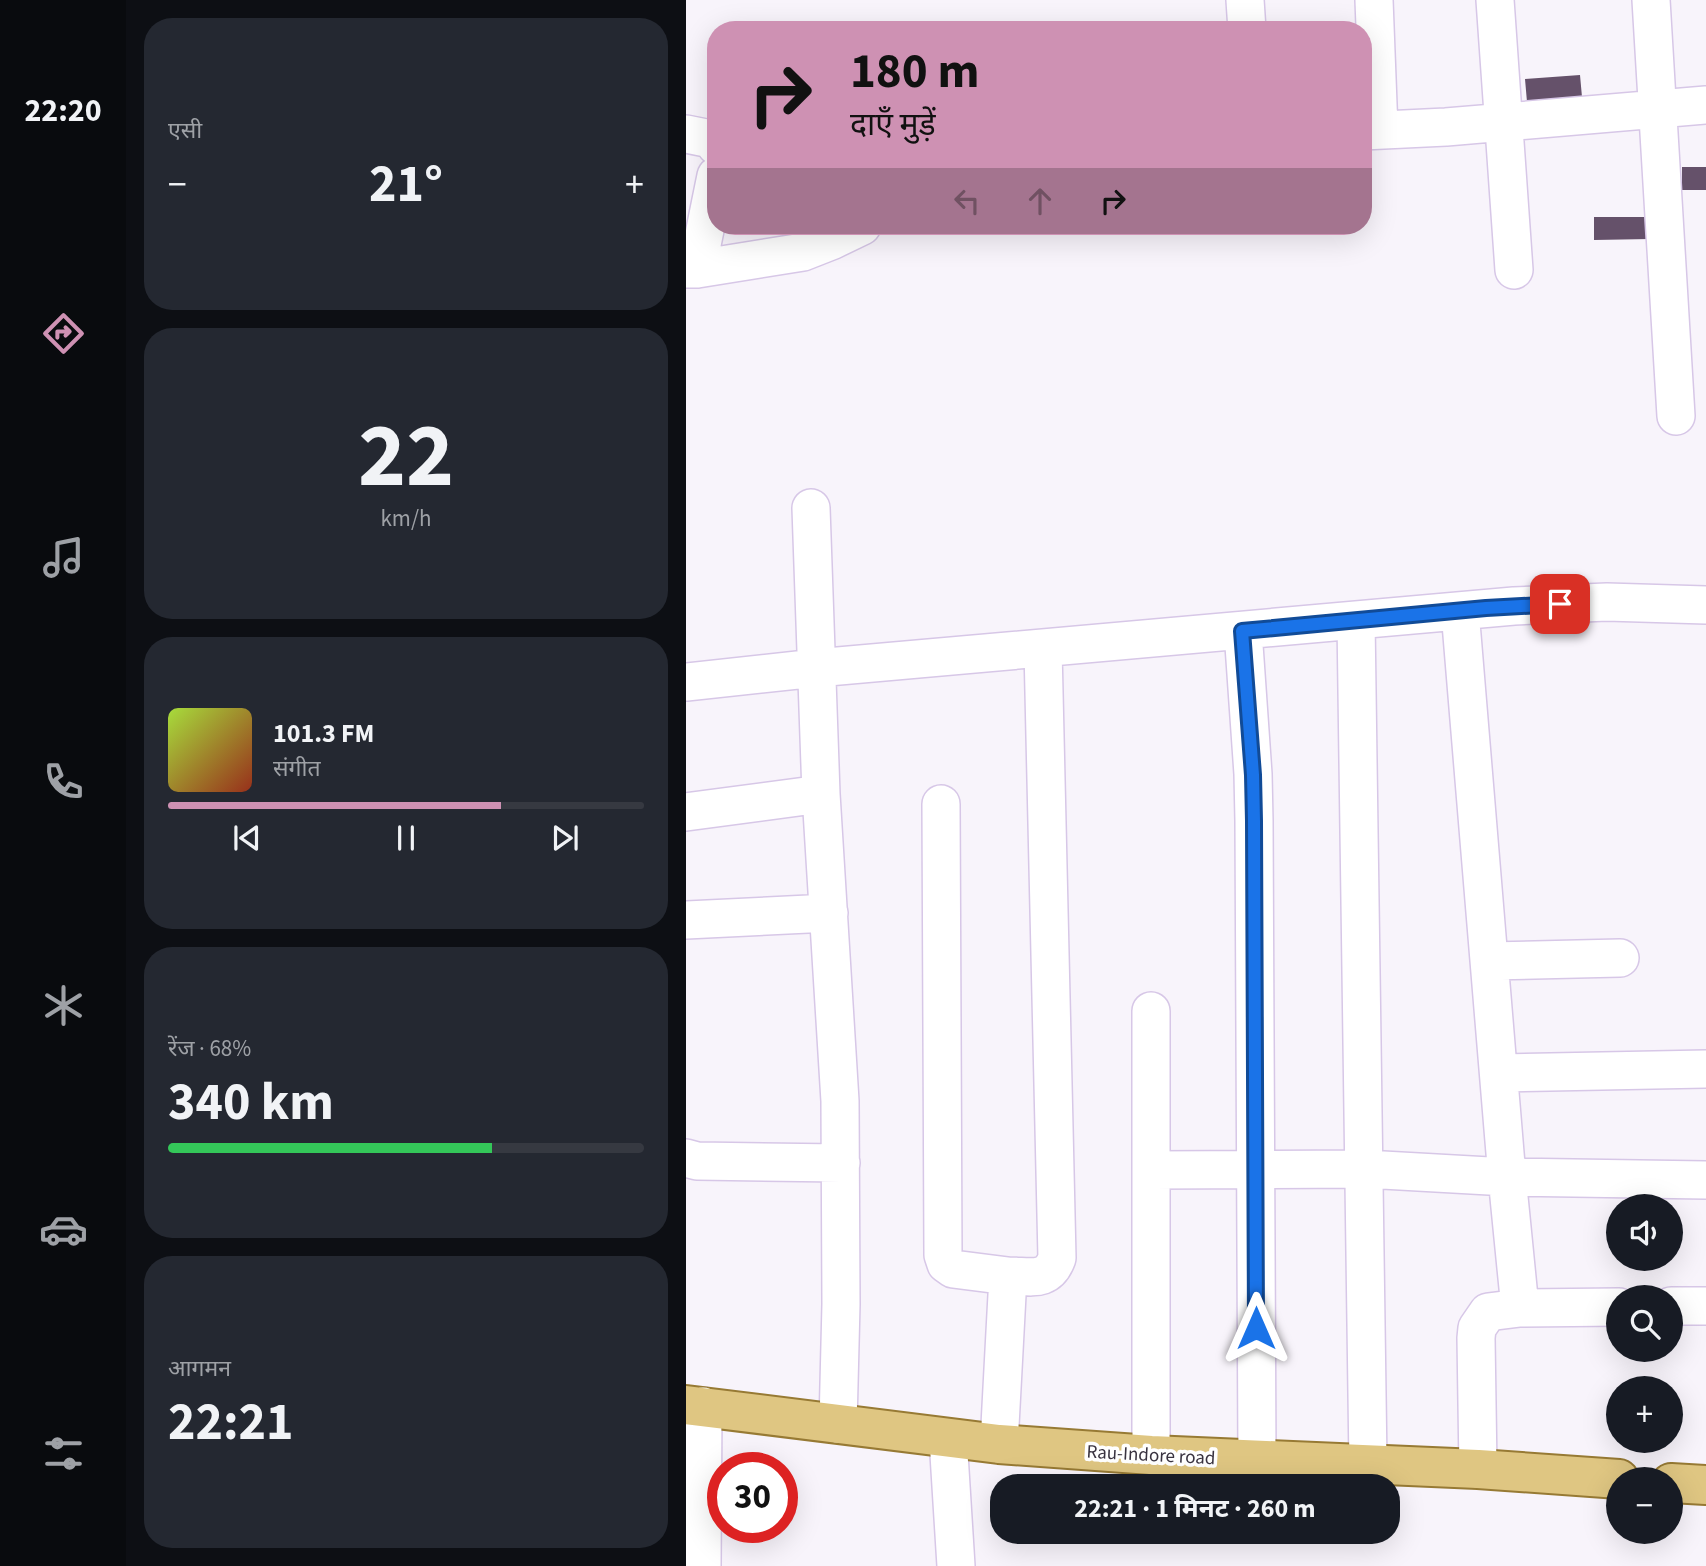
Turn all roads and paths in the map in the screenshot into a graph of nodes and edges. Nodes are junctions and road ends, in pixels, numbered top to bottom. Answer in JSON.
{"nodes":[{"id":1,"x":1245,"y":0,"type":"edge"},
{"id":2,"x":1374,"y":0,"type":"edge"},
{"id":3,"x":1495,"y":0,"type":"edge"},
{"id":4,"x":1651,"y":0,"type":"edge"},
{"id":5,"x":1246,"y":21,"type":"edge"},
{"id":6,"x":1372,"y":87,"type":"edge"},
{"id":7,"x":1706,"y":105,"type":"edge"},
{"id":8,"x":1658,"y":109,"type":"junction"},
{"id":9,"x":1504,"y":121,"type":"junction"},
{"id":10,"x":1372,"y":130,"type":"edge"},
{"id":11,"x":686,"y":134,"type":"edge"},
{"id":12,"x":707,"y":138,"type":"edge"},
{"id":13,"x":707,"y":209,"type":"edge"},
{"id":14,"x":843,"y":235,"type":"edge"},
{"id":15,"x":691,"y":269,"type":"edge"},
{"id":16,"x":1514,"y":270,"type":"dead end"},
{"id":17,"x":1676,"y":416,"type":"dead end"},
{"id":18,"x":811,"y":508,"type":"dead end"},
{"id":19,"x":1706,"y":606,"type":"edge"},
{"id":20,"x":1487,"y":608,"type":"junction"},
{"id":21,"x":1356,"y":620,"type":"junction"},
{"id":22,"x":1242,"y":631,"type":"junction"},
{"id":23,"x":1043,"y":649,"type":"junction"},
{"id":24,"x":816,"y":668,"type":"junction"},
{"id":25,"x":686,"y":681,"type":"edge"},
{"id":26,"x":821,"y":794,"type":"junction"},
{"id":27,"x":941,"y":804,"type":"dead end"},
{"id":28,"x":686,"y":812,"type":"edge"},
{"id":29,"x":829,"y":914,"type":"junction"},
{"id":30,"x":686,"y":920,"type":"edge"},
{"id":31,"x":1620,"y":958,"type":"dead end"},
{"id":32,"x":1489,"y":961,"type":"junction"},
{"id":33,"x":1151,"y":1011,"type":"dead end"},
{"id":34,"x":1706,"y":1069,"type":"edge"},
{"id":35,"x":1500,"y":1073,"type":"junction"},
{"id":36,"x":686,"y":1158,"type":"edge"},
{"id":37,"x":841,"y":1163,"type":"junction"},
{"id":38,"x":1365,"y":1169,"type":"junction"},
{"id":39,"x":1151,"y":1170,"type":"junction"},
{"id":40,"x":1256,"y":1170,"type":"junction"},
{"id":41,"x":1507,"y":1177,"type":"junction"},
{"id":42,"x":1706,"y":1180,"type":"edge"},
{"id":43,"x":1008,"y":1276,"type":"junction"},
{"id":44,"x":1683,"y":1306,"type":"edge"},
{"id":45,"x":1706,"y":1306,"type":"edge"},
{"id":46,"x":1606,"y":1307,"type":"edge"},
{"id":47,"x":1520,"y":1308,"type":"junction"},
{"id":48,"x":694,"y":1406,"type":"edge"},
{"id":49,"x":838,"y":1424,"type":"junction"},
{"id":50,"x":948,"y":1438,"type":"junction"},
{"id":51,"x":999,"y":1444,"type":"junction"},
{"id":52,"x":1151,"y":1455,"type":"junction"},
{"id":53,"x":1257,"y":1460,"type":"junction"},
{"id":54,"x":1368,"y":1464,"type":"junction"},
{"id":55,"x":1478,"y":1469,"type":"junction"},
{"id":56,"x":1606,"y":1478,"type":"edge"},
{"id":57,"x":1683,"y":1484,"type":"edge"},
{"id":58,"x":1706,"y":1485,"type":"edge"},
{"id":59,"x":702,"y":1566,"type":"edge"},
{"id":60,"x":956,"y":1566,"type":"edge"}],
"edges":[{"from":1,"to":5,"type":"street"},
{"from":2,"to":6,"type":"street"},
{"from":3,"to":9,"type":"street"},
{"from":4,"to":8,"type":"street"},
{"from":7,"to":8,"type":"street"},
{"from":8,"to":9,"type":"street"},
{"from":8,"to":17,"type":"street"},
{"from":9,"to":10,"type":"street"},
{"from":9,"to":16,"type":"street"},
{"from":11,"to":12,"type":"street"},
{"from":13,"to":15,"type":"street"},
{"from":14,"to":15,"type":"street"},
{"from":18,"to":24,"type":"street"},
{"from":19,"to":20,"type":"street"},
{"from":20,"to":21,"type":"street"},
{"from":20,"to":32,"type":"street"},
{"from":21,"to":22,"type":"street"},
{"from":21,"to":38,"type":"street"},
{"from":22,"to":23,"type":"street"},
{"from":22,"to":40,"type":"street"},
{"from":23,"to":24,"type":"street"},
{"from":23,"to":43,"type":"street"},
{"from":24,"to":25,"type":"street"},
{"from":24,"to":26,"type":"street"},
{"from":26,"to":28,"type":"street"},
{"from":26,"to":29,"type":"street"},
{"from":27,"to":43,"type":"street"},
{"from":29,"to":30,"type":"street"},
{"from":29,"to":37,"type":"street"},
{"from":31,"to":32,"type":"street"},
{"from":32,"to":35,"type":"street"},
{"from":33,"to":39,"type":"street"},
{"from":34,"to":35,"type":"street"},
{"from":35,"to":41,"type":"street"},
{"from":36,"to":37,"type":"street"},
{"from":37,"to":49,"type":"street"},
{"from":38,"to":40,"type":"street"},
{"from":38,"to":41,"type":"street"},
{"from":38,"to":54,"type":"street"},
{"from":39,"to":40,"type":"street"},
{"from":39,"to":52,"type":"street"},
{"from":40,"to":53,"type":"street"},
{"from":41,"to":42,"type":"street"},
{"from":41,"to":47,"type":"street"},
{"from":43,"to":51,"type":"street"},
{"from":44,"to":45,"type":"street"},
{"from":46,"to":47,"type":"street"},
{"from":47,"to":55,"type":"street"},
{"from":48,"to":49,"type":"main road","name":"Rau-Indore road"},
{"from":48,"to":59,"type":"street"},
{"from":49,"to":50,"type":"main road","name":"Rau-Indore road"},
{"from":50,"to":51,"type":"main road","name":"Rau-Indore road"},
{"from":50,"to":60,"type":"street"},
{"from":51,"to":52,"type":"main road","name":"Rau-Indore road"},
{"from":52,"to":53,"type":"main road","name":"Rau-Indore road"},
{"from":53,"to":54,"type":"main road","name":"Rau-Indore road"},
{"from":54,"to":55,"type":"main road","name":"Rau-Indore road"},
{"from":55,"to":56,"type":"main road","name":"Rau-Indore road"},
{"from":57,"to":58,"type":"main road"}]}
